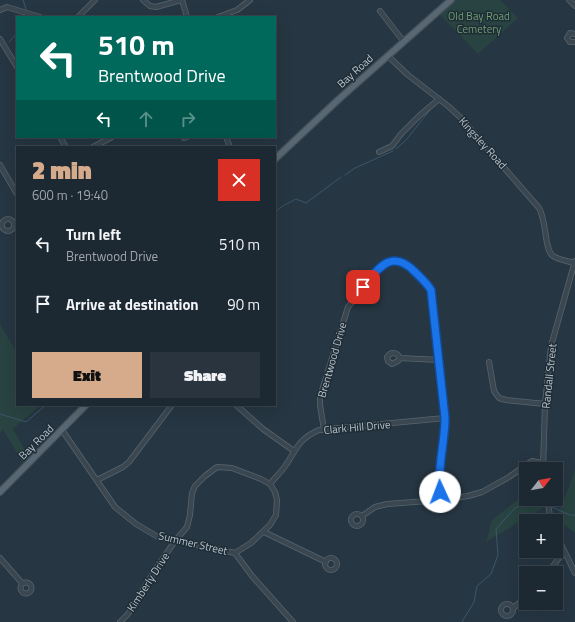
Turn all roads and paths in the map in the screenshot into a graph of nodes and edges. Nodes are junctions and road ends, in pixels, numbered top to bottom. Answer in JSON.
{"nodes":[{"id":1,"x":95,"y":0,"type":"edge"},
{"id":2,"x":144,"y":0,"type":"edge"},
{"id":3,"x":182,"y":0,"type":"edge"},
{"id":4,"x":250,"y":0,"type":"edge"},
{"id":5,"x":451,"y":0,"type":"edge"},
{"id":6,"x":569,"y":0,"type":"edge"},
{"id":7,"x":575,"y":6,"type":"edge"},
{"id":8,"x":0,"y":10,"type":"edge"},
{"id":9,"x":380,"y":11,"type":"dead end"},
{"id":10,"x":37,"y":16,"type":"edge"},
{"id":11,"x":79,"y":16,"type":"edge"},
{"id":12,"x":187,"y":16,"type":"edge"},
{"id":13,"x":221,"y":16,"type":"edge"},
{"id":14,"x":575,"y":34,"type":"edge"},
{"id":15,"x":0,"y":39,"type":"edge"},
{"id":16,"x":404,"y":42,"type":"junction"},
{"id":17,"x":575,"y":42,"type":"edge"},
{"id":18,"x":388,"y":56,"type":"junction"},
{"id":19,"x":16,"y":65,"type":"edge"},
{"id":20,"x":439,"y":99,"type":"junction"},
{"id":21,"x":110,"y":138,"type":"edge"},
{"id":22,"x":95,"y":146,"type":"edge"},
{"id":23,"x":379,"y":152,"type":"dead end"},
{"id":24,"x":276,"y":158,"type":"edge"},
{"id":25,"x":0,"y":165,"type":"edge"},
{"id":26,"x":16,"y":192,"type":"edge"},
{"id":27,"x":15,"y":223,"type":"edge"},
{"id":28,"x":1,"y":224,"type":"edge"},
{"id":29,"x":575,"y":262,"type":"edge"},
{"id":30,"x":400,"y":358,"type":"dead end"},
{"id":31,"x":439,"y":360,"type":"junction"},
{"id":32,"x":489,"y":362,"type":"dead end"},
{"id":33,"x":545,"y":404,"type":"junction"},
{"id":34,"x":85,"y":406,"type":"edge"},
{"id":35,"x":171,"y":406,"type":"edge"},
{"id":36,"x":237,"y":406,"type":"edge"},
{"id":37,"x":445,"y":418,"type":"junction"},
{"id":38,"x":62,"y":430,"type":"junction"},
{"id":39,"x":324,"y":430,"type":"junction"},
{"id":40,"x":294,"y":451,"type":"junction"},
{"id":41,"x":542,"y":462,"type":"edge"},
{"id":42,"x":519,"y":470,"type":"edge"},
{"id":43,"x":97,"y":480,"type":"junction"},
{"id":44,"x":270,"y":484,"type":"junction"},
{"id":45,"x":0,"y":492,"type":"edge"},
{"id":46,"x":441,"y":500,"type":"junction"},
{"id":47,"x":362,"y":516,"type":"dead end"},
{"id":48,"x":264,"y":532,"type":"junction"},
{"id":49,"x":175,"y":541,"type":"junction"},
{"id":50,"x":564,"y":551,"type":"joint"},
{"id":51,"x":235,"y":553,"type":"junction"},
{"id":52,"x":0,"y":558,"type":"edge"},
{"id":53,"x":326,"y":562,"type":"dead end"},
{"id":54,"x":553,"y":566,"type":"edge"},
{"id":55,"x":575,"y":573,"type":"edge"},
{"id":56,"x":22,"y":583,"type":"dead end"},
{"id":57,"x":519,"y":603,"type":"edge"},
{"id":58,"x":513,"y":608,"type":"dead end"},
{"id":59,"x":120,"y":622,"type":"edge"},
{"id":60,"x":293,"y":622,"type":"edge"}],
"edges":[{"from":1,"to":11,"type":"street"},
{"from":2,"to":3,"type":"street"},
{"from":3,"to":12,"type":"street"},
{"from":4,"to":13,"type":"street"},
{"from":5,"to":16,"type":"main road","name":"Bay Road"},
{"from":6,"to":7,"type":"street"},
{"from":8,"to":10,"type":"street"},
{"from":9,"to":16,"type":"street"},
{"from":14,"to":17,"type":"street"},
{"from":15,"to":19,"type":"street"},
{"from":16,"to":18,"type":"main road","name":"Bay Road"},
{"from":18,"to":20,"type":"street","name":"Kingsley Road"},
{"from":18,"to":24,"type":"main road","name":"Bay Road"},
{"from":20,"to":23,"type":"street"},
{"from":20,"to":29,"type":"street","name":"Kingsley Road"},
{"from":21,"to":22,"type":"street"},
{"from":25,"to":26,"type":"street"},
{"from":27,"to":28,"type":"street"},
{"from":27,"to":28,"type":"street"},
{"from":29,"to":33,"type":"street","name":"Randall Street"},
{"from":30,"to":31,"type":"street"},
{"from":31,"to":37,"type":"street","name":"Brentwood Drive"},
{"from":31,"to":39,"type":"street","name":"Brentwood Drive"},
{"from":32,"to":33,"type":"street"},
{"from":33,"to":41,"type":"street","name":"Randall Street"},
{"from":34,"to":38,"type":"main road","name":"Bay Road"},
{"from":35,"to":43,"type":"street"},
{"from":36,"to":40,"type":"street"},
{"from":37,"to":39,"type":"street","name":"Clark Hill Drive"},
{"from":37,"to":46,"type":"street","name":"Brentwood Drive"},
{"from":38,"to":43,"type":"street","name":"Summer Street"},
{"from":38,"to":45,"type":"main road","name":"Bay Road"},
{"from":39,"to":40,"type":"street","name":"Clark Hill Drive"},
{"from":40,"to":44,"type":"street","name":"Clark Hill Drive"},
{"from":42,"to":46,"type":"street"},
{"from":43,"to":49,"type":"street","name":"Summer Street"},
{"from":44,"to":48,"type":"street"},
{"from":44,"to":49,"type":"street","name":"Kimberly Drive"},
{"from":46,"to":47,"type":"street"},
{"from":48,"to":51,"type":"street"},
{"from":48,"to":53,"type":"street"},
{"from":49,"to":51,"type":"street","name":"Summer Street"},
{"from":49,"to":59,"type":"street","name":"Kimberly Drive"},
{"from":50,"to":54,"type":"street"},
{"from":50,"to":55,"type":"street"},
{"from":51,"to":60,"type":"street","name":"Summer Street"},
{"from":52,"to":56,"type":"street"},
{"from":57,"to":58,"type":"street"}]}
